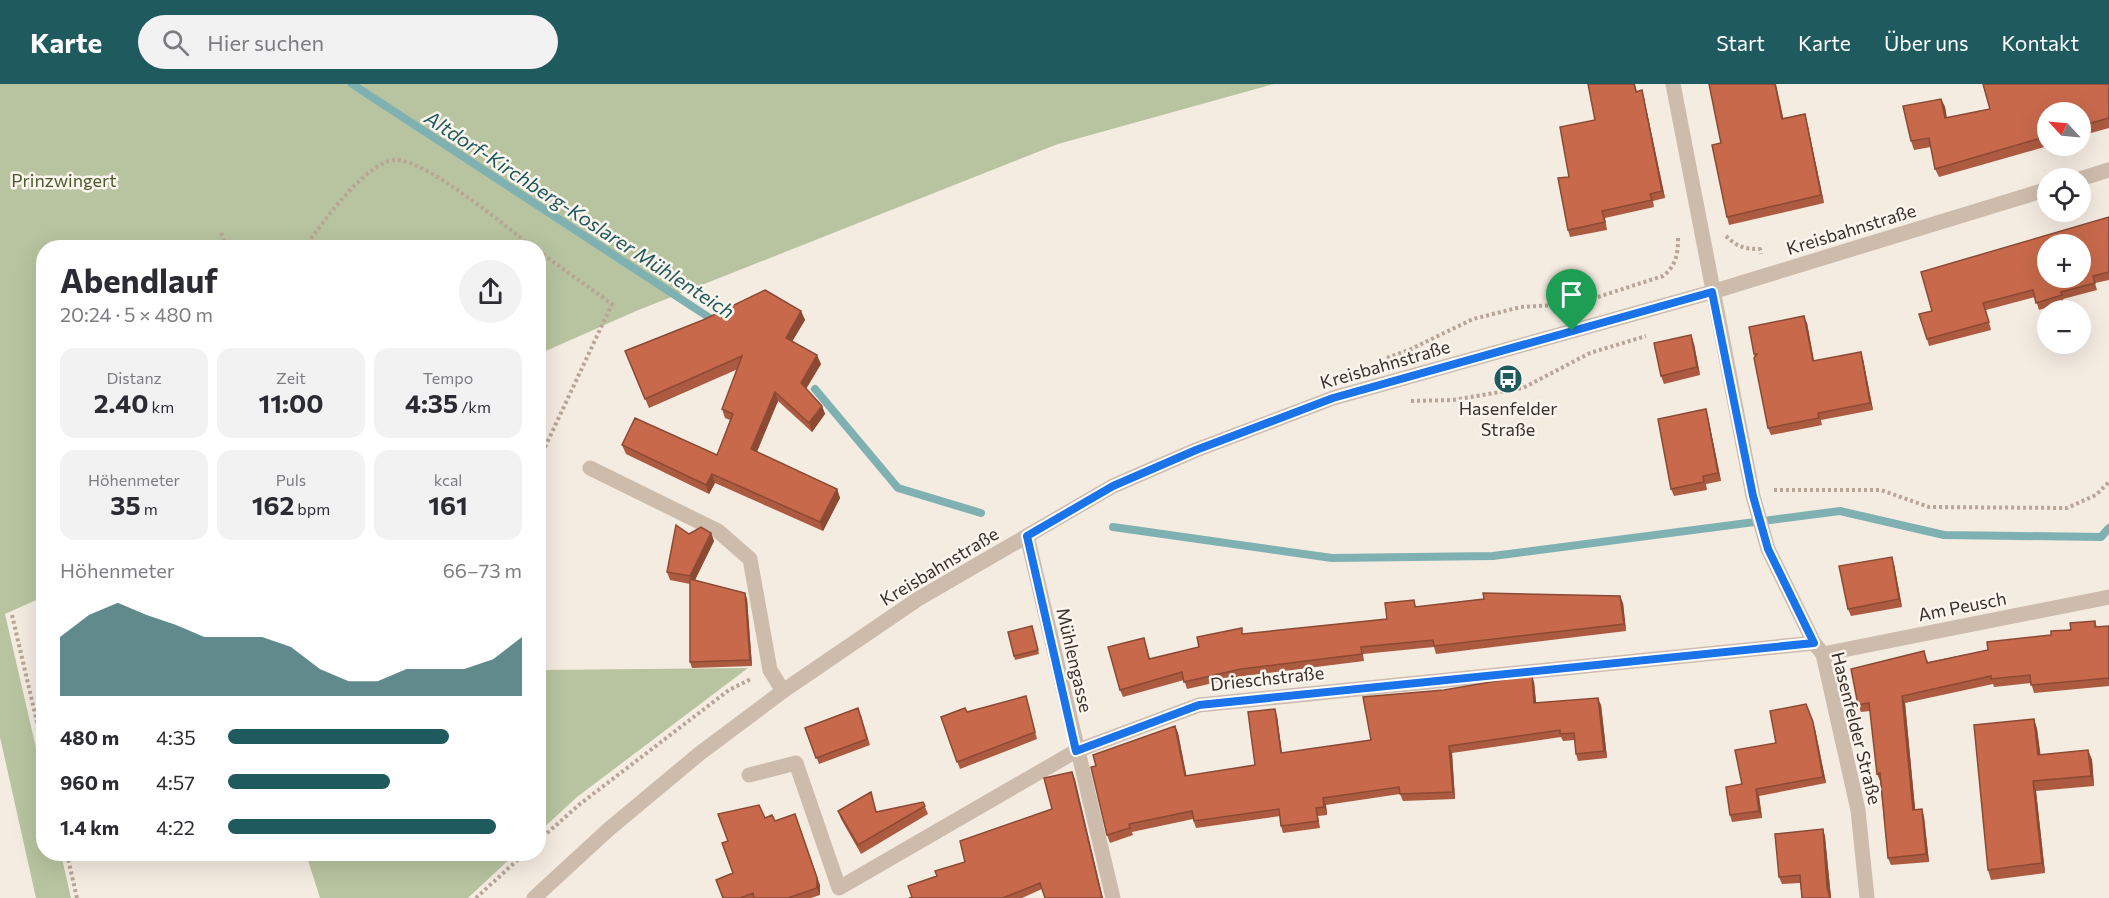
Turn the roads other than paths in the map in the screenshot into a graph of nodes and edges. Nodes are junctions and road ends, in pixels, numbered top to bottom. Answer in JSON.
{"nodes":[{"id":1,"x":1673,"y":84,"type":"edge"},
{"id":2,"x":2109,"y":170,"type":"edge"},
{"id":3,"x":2091,"y":176,"type":"edge"},
{"id":4,"x":2037,"y":192,"type":"edge"},
{"id":5,"x":1712,"y":292,"type":"junction"},
{"id":6,"x":590,"y":468,"type":"dead end"},
{"id":7,"x":1027,"y":536,"type":"junction"},
{"id":8,"x":2109,"y":597,"type":"edge"},
{"id":9,"x":1819,"y":649,"type":"junction"},
{"id":10,"x":783,"y":691,"type":"junction"},
{"id":11,"x":1076,"y":751,"type":"junction"},
{"id":12,"x":749,"y":775,"type":"dead end"},
{"id":13,"x":534,"y":898,"type":"edge"},
{"id":14,"x":1113,"y":898,"type":"edge"},
{"id":15,"x":1867,"y":898,"type":"edge"}],
"edges":[{"from":1,"to":5,"type":"street","name":"Hasenfelder Straße"},
{"from":2,"to":3,"type":"street"},
{"from":4,"to":5,"type":"street","name":"Kreisbahnstraße"},
{"from":5,"to":7,"type":"street","name":"Kreisbahnstraße"},
{"from":5,"to":9,"type":"street","name":"Hasenfelder Straße"},
{"from":6,"to":10,"type":"street"},
{"from":7,"to":10,"type":"street","name":"Kreisbahnstraße"},
{"from":7,"to":11,"type":"street","name":"Mühlengasse"},
{"from":8,"to":9,"type":"street","name":"Am Peusch"},
{"from":9,"to":11,"type":"street","name":"Drieschstraße"},
{"from":9,"to":15,"type":"street","name":"Hasenfelder Straße"},
{"from":10,"to":13,"type":"street","name":"Kreisbahnstraße"},
{"from":11,"to":12,"type":"street","name":"Drieschstraße"},
{"from":11,"to":14,"type":"street","name":"Mühlengasse"}]}
